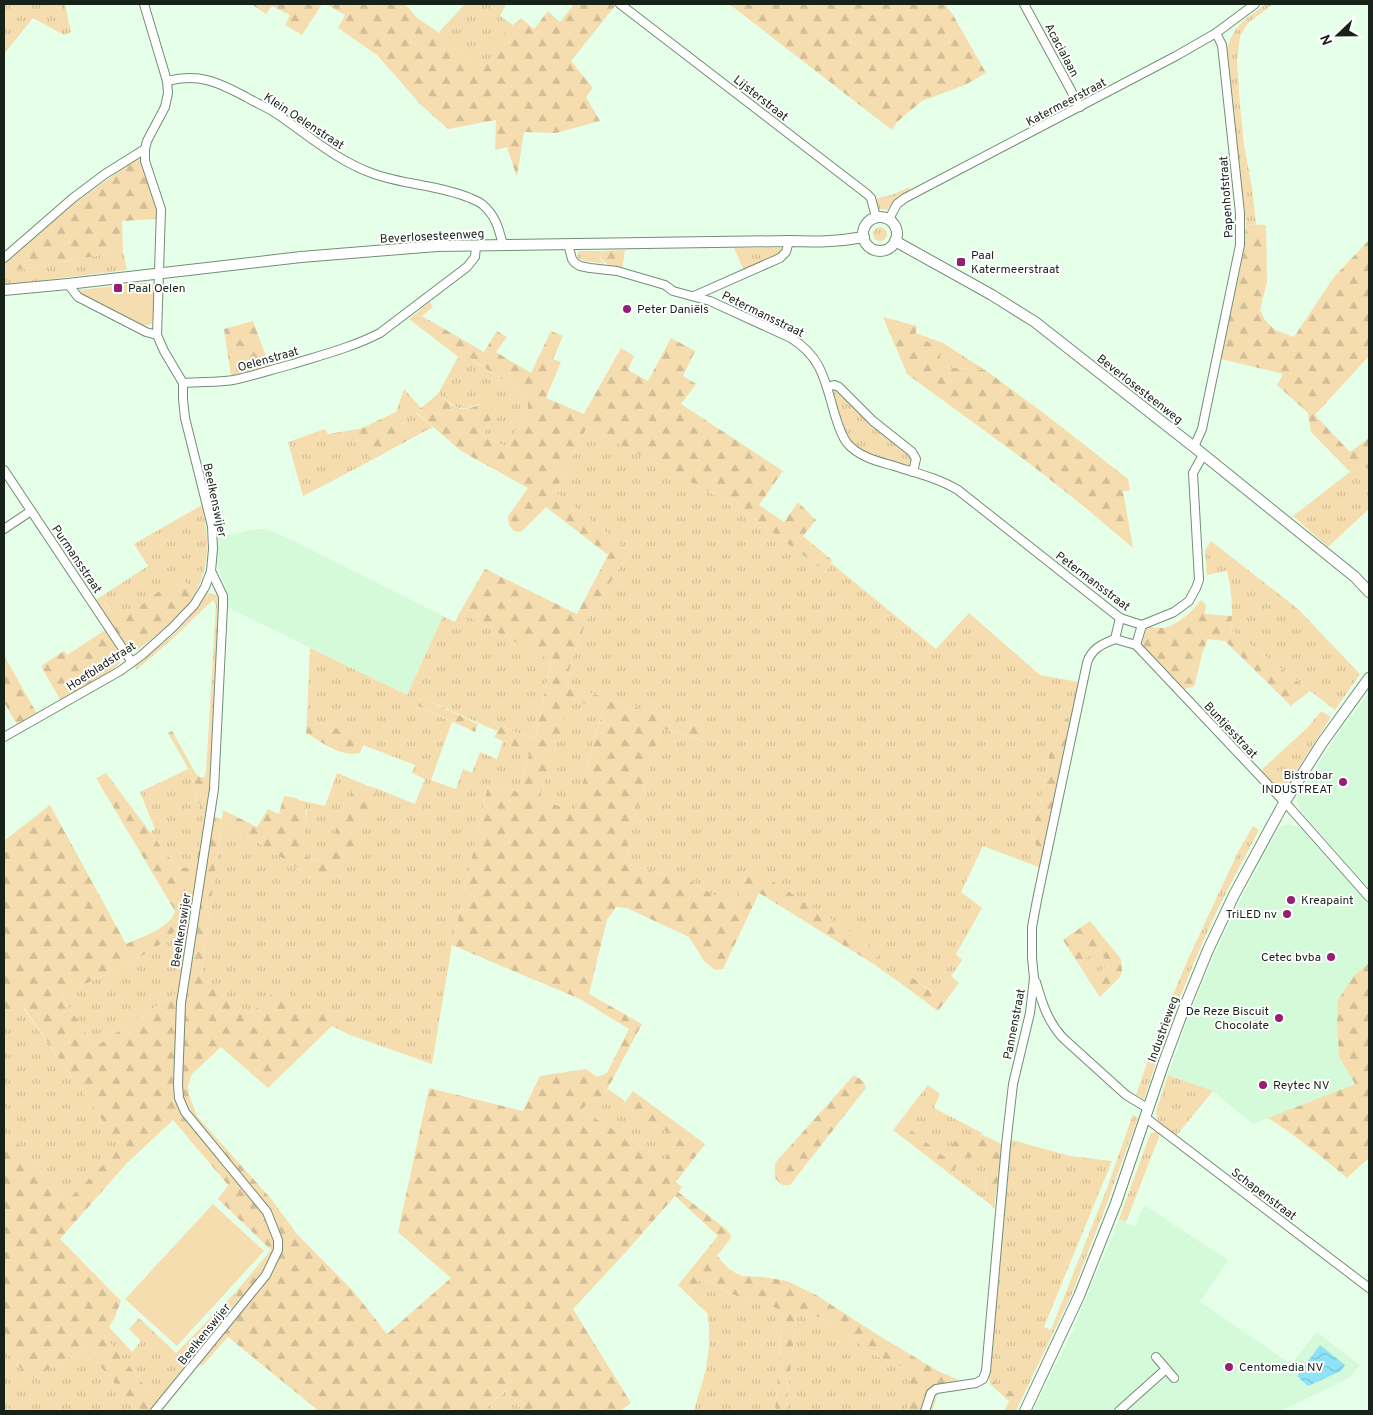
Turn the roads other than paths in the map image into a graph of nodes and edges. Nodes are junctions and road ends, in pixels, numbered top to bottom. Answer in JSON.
{"nodes":[{"id":1,"x":144,"y":4,"type":"edge"},
{"id":2,"x":620,"y":4,"type":"edge"},
{"id":3,"x":1024,"y":4,"type":"edge"},
{"id":4,"x":1255,"y":4,"type":"edge"},
{"id":5,"x":1216,"y":32,"type":"junction"},
{"id":6,"x":167,"y":81,"type":"junction"},
{"id":7,"x":1080,"y":107,"type":"junction"},
{"id":8,"x":145,"y":149,"type":"junction"},
{"id":9,"x":876,"y":217,"type":"junction"},
{"id":10,"x":889,"y":220,"type":"junction"},
{"id":11,"x":864,"y":237,"type":"junction"},
{"id":12,"x":789,"y":241,"type":"junction"},
{"id":13,"x":895,"y":241,"type":"junction"},
{"id":14,"x":568,"y":244,"type":"junction"},
{"id":15,"x":503,"y":245,"type":"junction"},
{"id":16,"x":476,"y":246,"type":"junction"},
{"id":17,"x":4,"y":258,"type":"edge"},
{"id":18,"x":158,"y":273,"type":"junction"},
{"id":19,"x":68,"y":284,"type":"junction"},
{"id":20,"x":4,"y":290,"type":"edge"},
{"id":21,"x":694,"y":296,"type":"junction"},
{"id":22,"x":156,"y":335,"type":"junction"},
{"id":23,"x":183,"y":383,"type":"junction"},
{"id":24,"x":827,"y":388,"type":"junction"},
{"id":25,"x":1194,"y":447,"type":"junction"},
{"id":26,"x":1203,"y":455,"type":"junction"},
{"id":27,"x":4,"y":470,"type":"edge"},
{"id":28,"x":913,"y":472,"type":"junction"},
{"id":29,"x":31,"y":511,"type":"junction"},
{"id":30,"x":4,"y":528,"type":"edge"},
{"id":31,"x":211,"y":571,"type":"junction"},
{"id":32,"x":1355,"y":577,"type":"junction"},
{"id":33,"x":1369,"y":584,"type":"edge"},
{"id":34,"x":1369,"y":592,"type":"edge"},
{"id":35,"x":1120,"y":618,"type":"junction"},
{"id":36,"x":1142,"y":625,"type":"junction"},
{"id":37,"x":1115,"y":639,"type":"junction"},
{"id":38,"x":1136,"y":645,"type":"junction"},
{"id":39,"x":131,"y":661,"type":"junction"},
{"id":40,"x":1369,"y":678,"type":"edge"},
{"id":41,"x":4,"y":737,"type":"edge"},
{"id":42,"x":1284,"y":803,"type":"junction"},
{"id":43,"x":1369,"y":898,"type":"edge"},
{"id":44,"x":1034,"y":978,"type":"junction"},
{"id":45,"x":1147,"y":1114,"type":"junction"},
{"id":46,"x":1369,"y":1288,"type":"edge"},
{"id":47,"x":1156,"y":1358,"type":"dead end"},
{"id":48,"x":1166,"y":1368,"type":"junction"},
{"id":49,"x":1174,"y":1378,"type":"dead end"},
{"id":50,"x":155,"y":1411,"type":"edge"},
{"id":51,"x":925,"y":1411,"type":"edge"},
{"id":52,"x":1025,"y":1411,"type":"edge"},
{"id":53,"x":1118,"y":1411,"type":"edge"}],
"edges":[{"from":1,"to":6,"type":"street"},
{"from":2,"to":9,"type":"street","name":"Lijsterstraat"},
{"from":3,"to":7,"type":"street","name":"Acacialaan"},
{"from":4,"to":5,"type":"street","name":"Katermeerstraat"},
{"from":5,"to":7,"type":"street","name":"Katermeerstraat"},
{"from":5,"to":25,"type":"street","name":"Papenhofstraat"},
{"from":6,"to":8,"type":"street"},
{"from":6,"to":15,"type":"street","name":"Klein Oelenstraat"},
{"from":7,"to":10,"type":"street","name":"Katermeerstraat"},
{"from":8,"to":17,"type":"street"},
{"from":8,"to":18,"type":"street"},
{"from":9,"to":10,"type":"street"},
{"from":9,"to":11,"type":"street"},
{"from":10,"to":13,"type":"street"},
{"from":11,"to":12,"type":"street","name":"Beverlosesteenweg"},
{"from":11,"to":13,"type":"street"},
{"from":12,"to":14,"type":"street","name":"Beverlosesteenweg"},
{"from":12,"to":21,"type":"street","name":"Petermansstraat"},
{"from":13,"to":25,"type":"street","name":"Beverlosesteenweg"},
{"from":14,"to":15,"type":"street","name":"Beverlosesteenweg"},
{"from":14,"to":21,"type":"street","name":"Petermansstraat"},
{"from":15,"to":16,"type":"street","name":"Beverlosesteenweg"},
{"from":16,"to":18,"type":"street","name":"Beverlosesteenweg"},
{"from":16,"to":23,"type":"street","name":"Oelenstraat"},
{"from":18,"to":19,"type":"street","name":"Beverlosesteenweg"},
{"from":18,"to":22,"type":"street"},
{"from":19,"to":20,"type":"street","name":"Beverlosesteenweg"},
{"from":19,"to":22,"type":"street"},
{"from":21,"to":24,"type":"street","name":"Petermansstraat"},
{"from":22,"to":23,"type":"street"},
{"from":23,"to":31,"type":"street","name":"Beelkenswijer"},
{"from":24,"to":28,"type":"street"},
{"from":24,"to":28,"type":"street","name":"Petermansstraat"},
{"from":25,"to":26,"type":"street","name":"Beverlosesteenweg"},
{"from":26,"to":32,"type":"street","name":"Beverlosesteenweg"},
{"from":26,"to":36,"type":"street"},
{"from":27,"to":29,"type":"street","name":"Purmansstraat"},
{"from":28,"to":35,"type":"street","name":"Petermansstraat"},
{"from":29,"to":30,"type":"street"},
{"from":29,"to":39,"type":"street","name":"Purmansstraat"},
{"from":31,"to":39,"type":"street","name":"Hoefbladstraat"},
{"from":31,"to":50,"type":"street","name":"Beelkenswijer"},
{"from":32,"to":33,"type":"street","name":"Beverlosesteenweg"},
{"from":32,"to":34,"type":"street","name":"Beverlosesteenweg"},
{"from":35,"to":36,"type":"street","name":"Petermansstraat"},
{"from":35,"to":37,"type":"street"},
{"from":36,"to":38,"type":"street"},
{"from":37,"to":38,"type":"street"},
{"from":37,"to":44,"type":"street","name":"Pannenstraat"},
{"from":38,"to":42,"type":"street","name":"Buntjesstraat"},
{"from":39,"to":41,"type":"street","name":"Hoefbladstraat"},
{"from":40,"to":42,"type":"street","name":"Industrieweg"},
{"from":42,"to":43,"type":"street","name":"Buntjesstraat"},
{"from":42,"to":45,"type":"street","name":"Industrieweg"},
{"from":44,"to":45,"type":"street","name":"Schapenstraat"},
{"from":44,"to":51,"type":"street","name":"Pannenstraat"},
{"from":45,"to":46,"type":"street","name":"Schapenstraat"},
{"from":45,"to":52,"type":"street","name":"Industrieweg"},
{"from":47,"to":48,"type":"street"},
{"from":48,"to":49,"type":"street"},
{"from":48,"to":53,"type":"street"}]}
